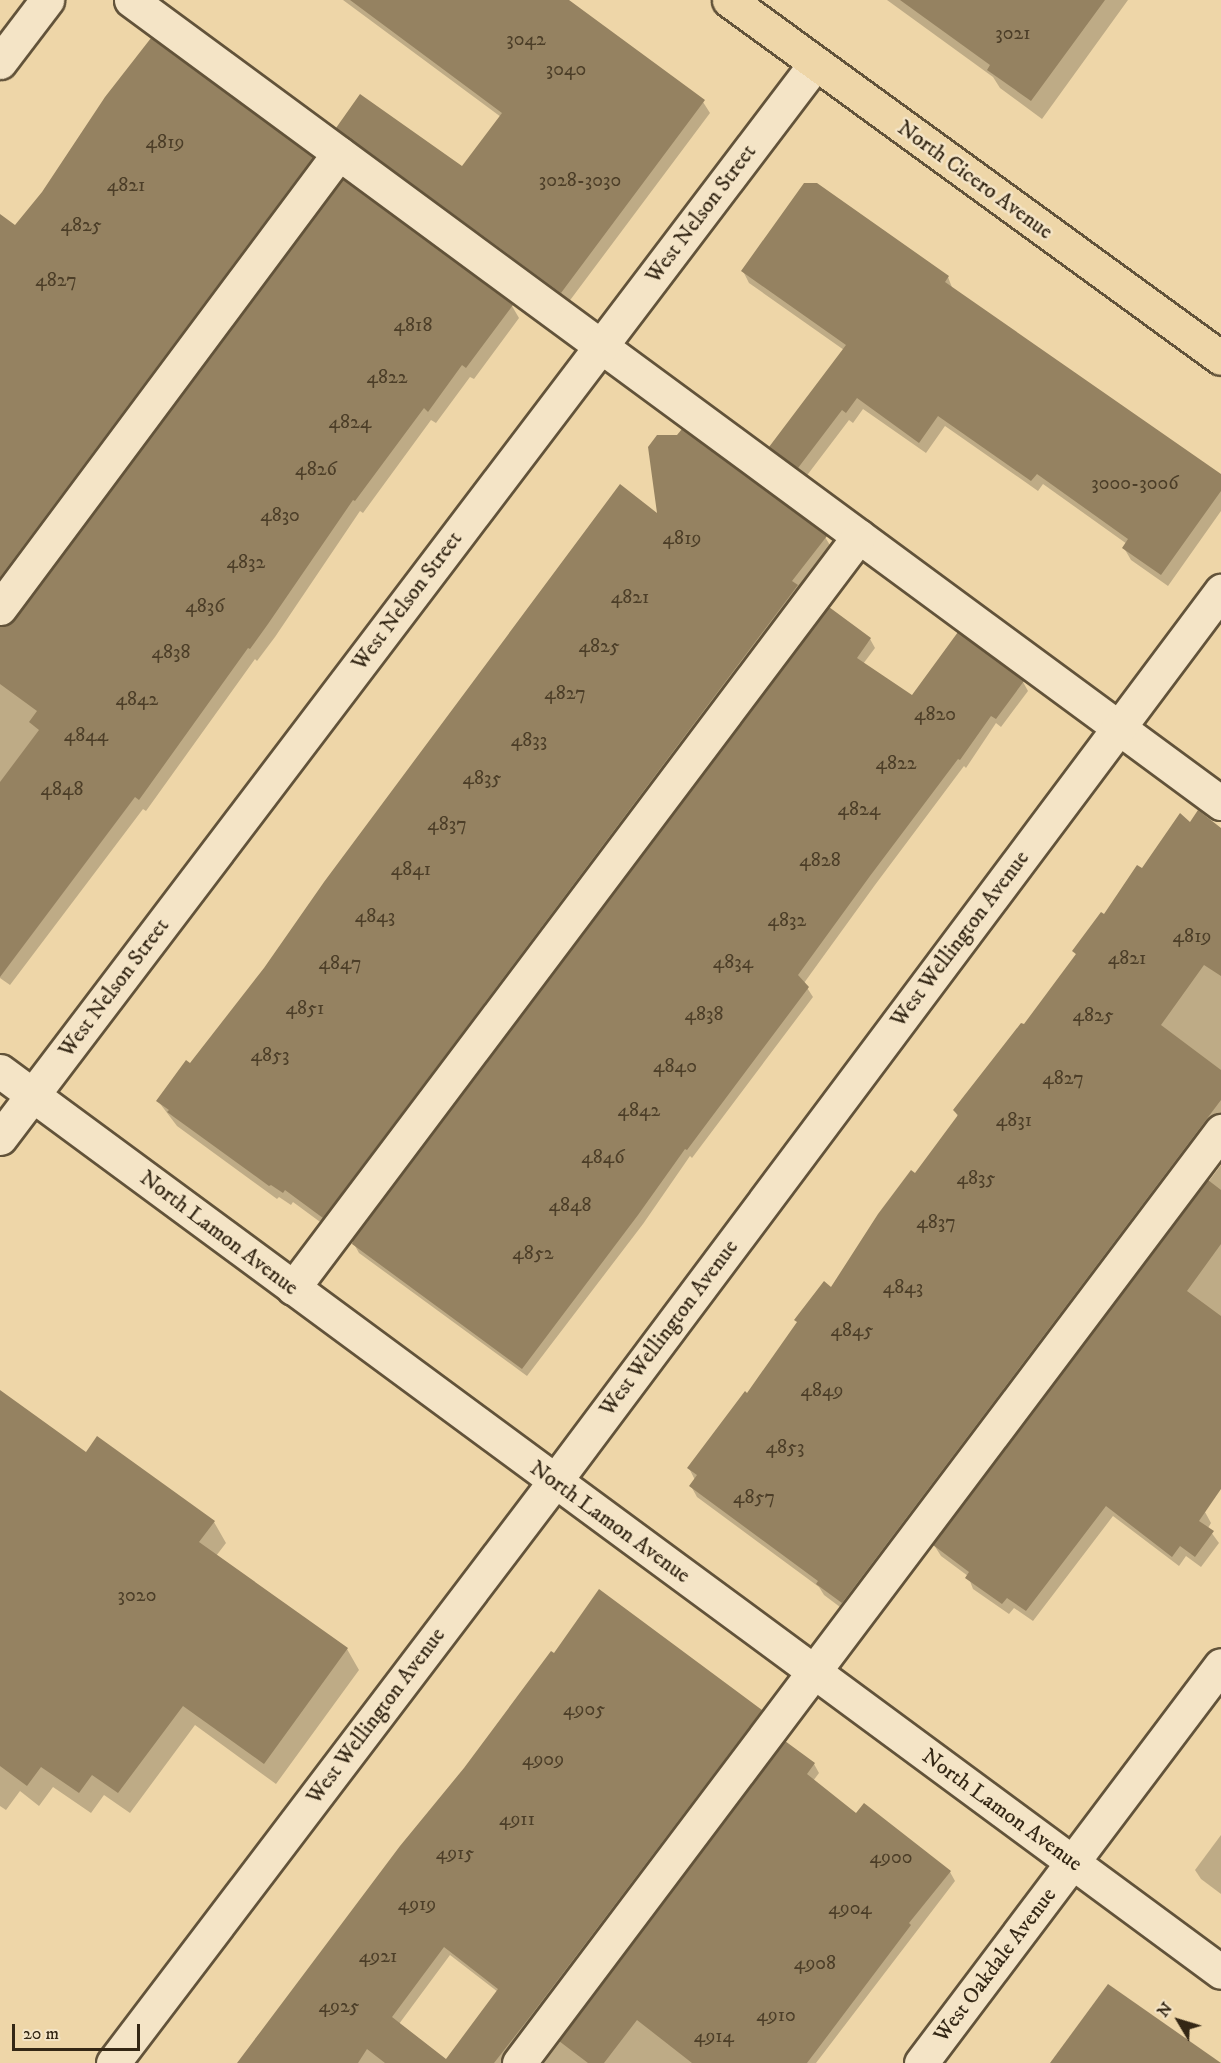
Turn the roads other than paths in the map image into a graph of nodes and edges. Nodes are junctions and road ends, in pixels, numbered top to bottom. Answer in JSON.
{"nodes":[{"id":1,"x":46,"y":0,"type":"edge"},
{"id":2,"x":131,"y":0,"type":"edge"},
{"id":3,"x":729,"y":0,"type":"edge"},
{"id":4,"x":0,"y":62,"type":"edge"},
{"id":5,"x":815,"y":64,"type":"junction"},
{"id":6,"x":339,"y":153,"type":"junction"},
{"id":7,"x":601,"y":346,"type":"junction"},
{"id":8,"x":1221,"y":358,"type":"edge"},
{"id":9,"x":859,"y":536,"type":"junction"},
{"id":10,"x":1221,"y":591,"type":"edge"},
{"id":11,"x":0,"y":608,"type":"edge"},
{"id":12,"x":1119,"y":728,"type":"junction"},
{"id":13,"x":1221,"y":803,"type":"edge"},
{"id":14,"x":0,"y":1071,"type":"edge"},
{"id":15,"x":32,"y":1095,"type":"junction"},
{"id":16,"x":1221,"y":1131,"type":"edge"},
{"id":17,"x":0,"y":1138,"type":"edge"},
{"id":18,"x":293,"y":1288,"type":"junction"},
{"id":19,"x":555,"y":1481,"type":"junction"},
{"id":20,"x":1221,"y":1665,"type":"edge"},
{"id":21,"x":815,"y":1672,"type":"junction"},
{"id":22,"x":1072,"y":1862,"type":"junction"},
{"id":23,"x":1221,"y":1972,"type":"edge"},
{"id":24,"x":113,"y":2063,"type":"edge"},
{"id":25,"x":519,"y":2063,"type":"edge"},
{"id":26,"x":921,"y":2063,"type":"edge"}],
"edges":[{"from":1,"to":4,"type":"street"},
{"from":2,"to":6,"type":"street"},
{"from":3,"to":5,"type":"main road","name":"North Cicero Avenue"},
{"from":5,"to":7,"type":"street","name":"West Nelson Street"},
{"from":5,"to":8,"type":"main road","name":"North Cicero Avenue"},
{"from":6,"to":7,"type":"street"},
{"from":6,"to":11,"type":"street"},
{"from":7,"to":9,"type":"street"},
{"from":7,"to":15,"type":"street","name":"West Nelson Street"},
{"from":9,"to":12,"type":"street"},
{"from":9,"to":18,"type":"street"},
{"from":10,"to":12,"type":"street","name":"West Wellington Avenue"},
{"from":12,"to":13,"type":"street"},
{"from":12,"to":19,"type":"street","name":"West Wellington Avenue"},
{"from":14,"to":15,"type":"street","name":"North Lamon Avenue"},
{"from":15,"to":17,"type":"street","name":"West Nelson Street"},
{"from":15,"to":18,"type":"street","name":"North Lamon Avenue"},
{"from":16,"to":21,"type":"street"},
{"from":18,"to":19,"type":"street","name":"North Lamon Avenue"},
{"from":19,"to":21,"type":"street","name":"North Lamon Avenue"},
{"from":19,"to":24,"type":"street","name":"West Wellington Avenue"},
{"from":20,"to":22,"type":"street","name":"West Oakdale Avenue"},
{"from":21,"to":22,"type":"street","name":"North Lamon Avenue"},
{"from":21,"to":25,"type":"street"},
{"from":22,"to":23,"type":"street","name":"North Lamon Avenue"},
{"from":22,"to":26,"type":"street","name":"West Oakdale Avenue"}]}
